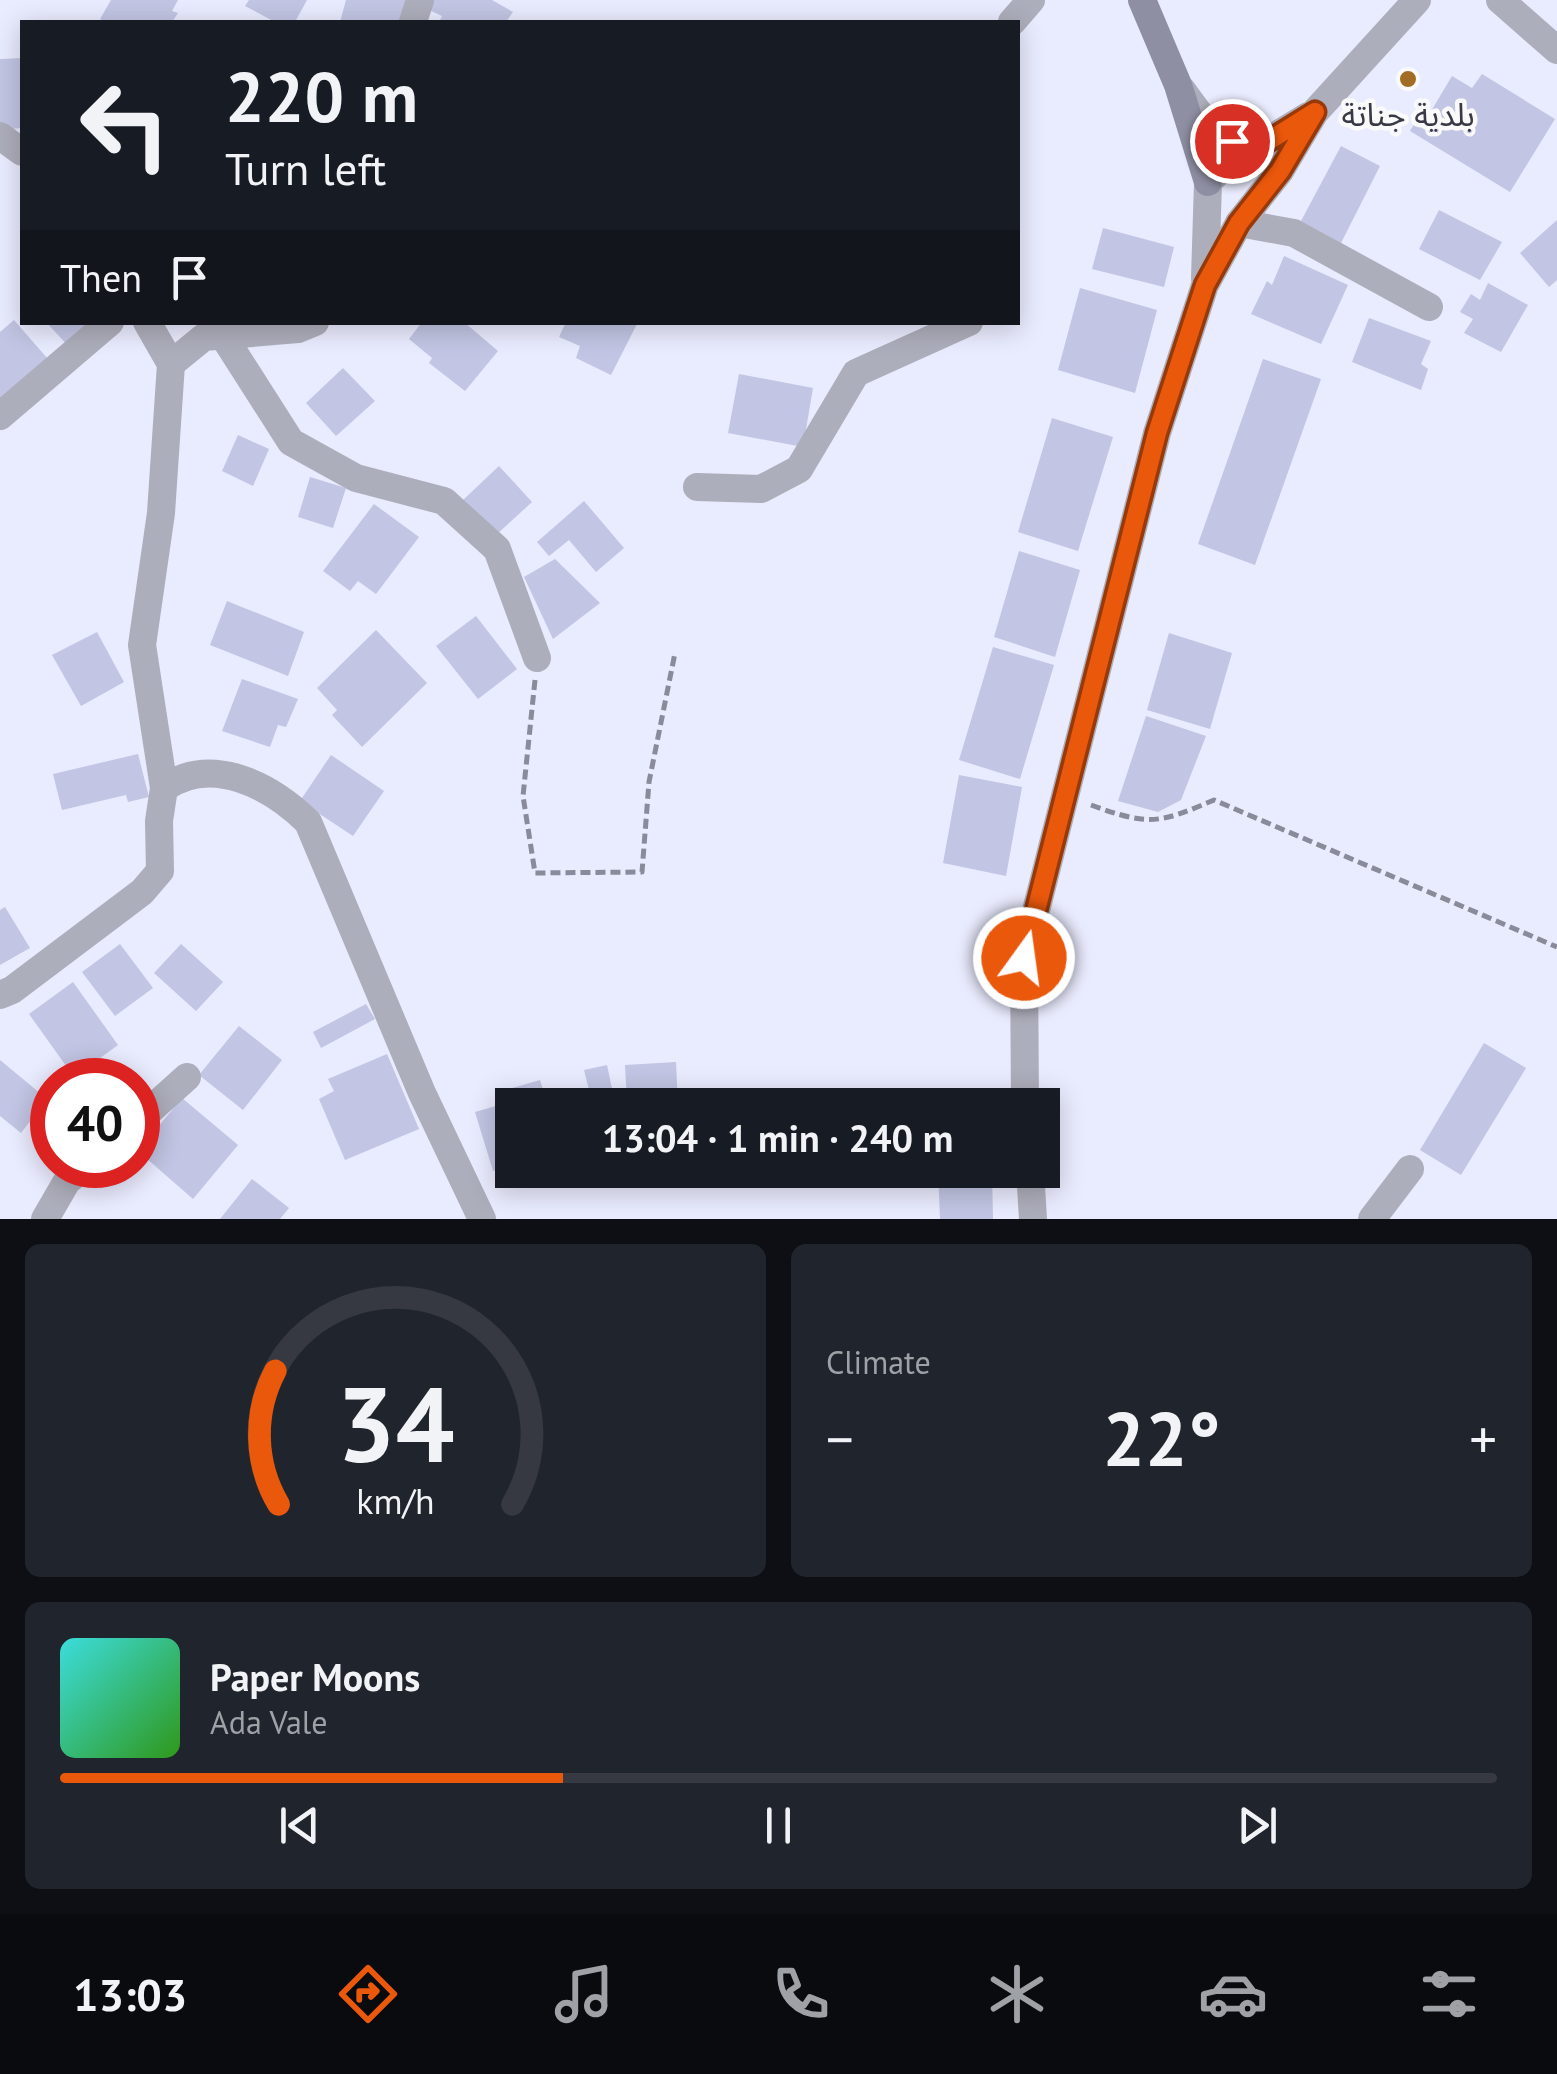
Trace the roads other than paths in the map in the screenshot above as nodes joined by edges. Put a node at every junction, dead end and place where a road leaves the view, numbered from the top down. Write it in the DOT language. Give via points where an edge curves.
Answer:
graph roads {
  1 [pos="1031,0"];
  2 [pos="1142,0"];
  3 [pos="1417,0"];
  4 [pos="1500,0"];
  5 [pos="1014,20"];
  6 [pos="1557,50"];
  7 [pos="1178,85"];
  8 [pos="1315,112"];
  9 [pos="1262,145"];
  10 [pos="1274,179"];
  11 [pos="1208,182"];
  12 [pos="1239,223"];
  13 [pos="1205,285"];
  14 [pos="1429,308"];
  15 [pos="106,325"];
  16 [pos="150,325"];
  17 [pos="308,325"];
  18 [pos="962,325"];
  19 [pos="222,334"];
  20 [pos="171,364"];
  21 [pos="0,416"];
  22 [pos="697,488"];
  23 [pos="537,658"];
  24 [pos="164,788"];
  25 [pos="0,994"];
  26 [pos="186,1077"];
  27 [pos="1025,1088"];
  28 [pos="160,1101"];
  29 [pos="1410,1169"];
  30 [pos="64,1188"];
  31 [pos="1031,1188"];
  32 [pos="45,1219"];
  33 [pos="482,1219"];
  34 [pos="1033,1219"];
  35 [pos="1372,1219"];
  1 -- 5 [label="street"];
  2 -- 7 [label="main road"];
  3 -- 8 [label="street"];
  4 -- 6 [label="street"];
  7 -- 9 [label="street" via="1211,130"];
  7 -- 11 [label="main road"];
  8 -- 9 [label="street"];
  8 -- 10 [label="street"];
  9 -- 11 [label="street"];
  10 -- 11 [label="street" via="1238,189"];
  10 -- 12 [label="street"];
  11 -- 12 [label="street" via="1230,201"];
  11 -- 13 [label="street"];
  12 -- 13 [label="street"];
  12 -- 14 [label="street" via="1294,234"];
  13 -- 27 [label="street" via="1157,433 1024,958"];
  15 -- 21 [label="street"];
  16 -- 20 [label="street"];
  17 -- 19 [label="street"];
  18 -- 22 [label="street" via="856,373 799,470 760,490"];
  19 -- 20 [label="street" via="204,337"];
  19 -- 23 [label="street" via="291,442 356,478 444,501 497,549"];
  20 -- 24 [label="street" via="161,514 142,645"];
  24 -- 25 [label="street" via="160,871 142,892"];
  24 -- 33 [label="street" via="199,771 244,780 282,796 308,822"];
  26 -- 28 [label="street"];
  29 -- 35 [label="street"];
  30 -- 32 [label="street"];
  31 -- 34 [label="street"];
}
